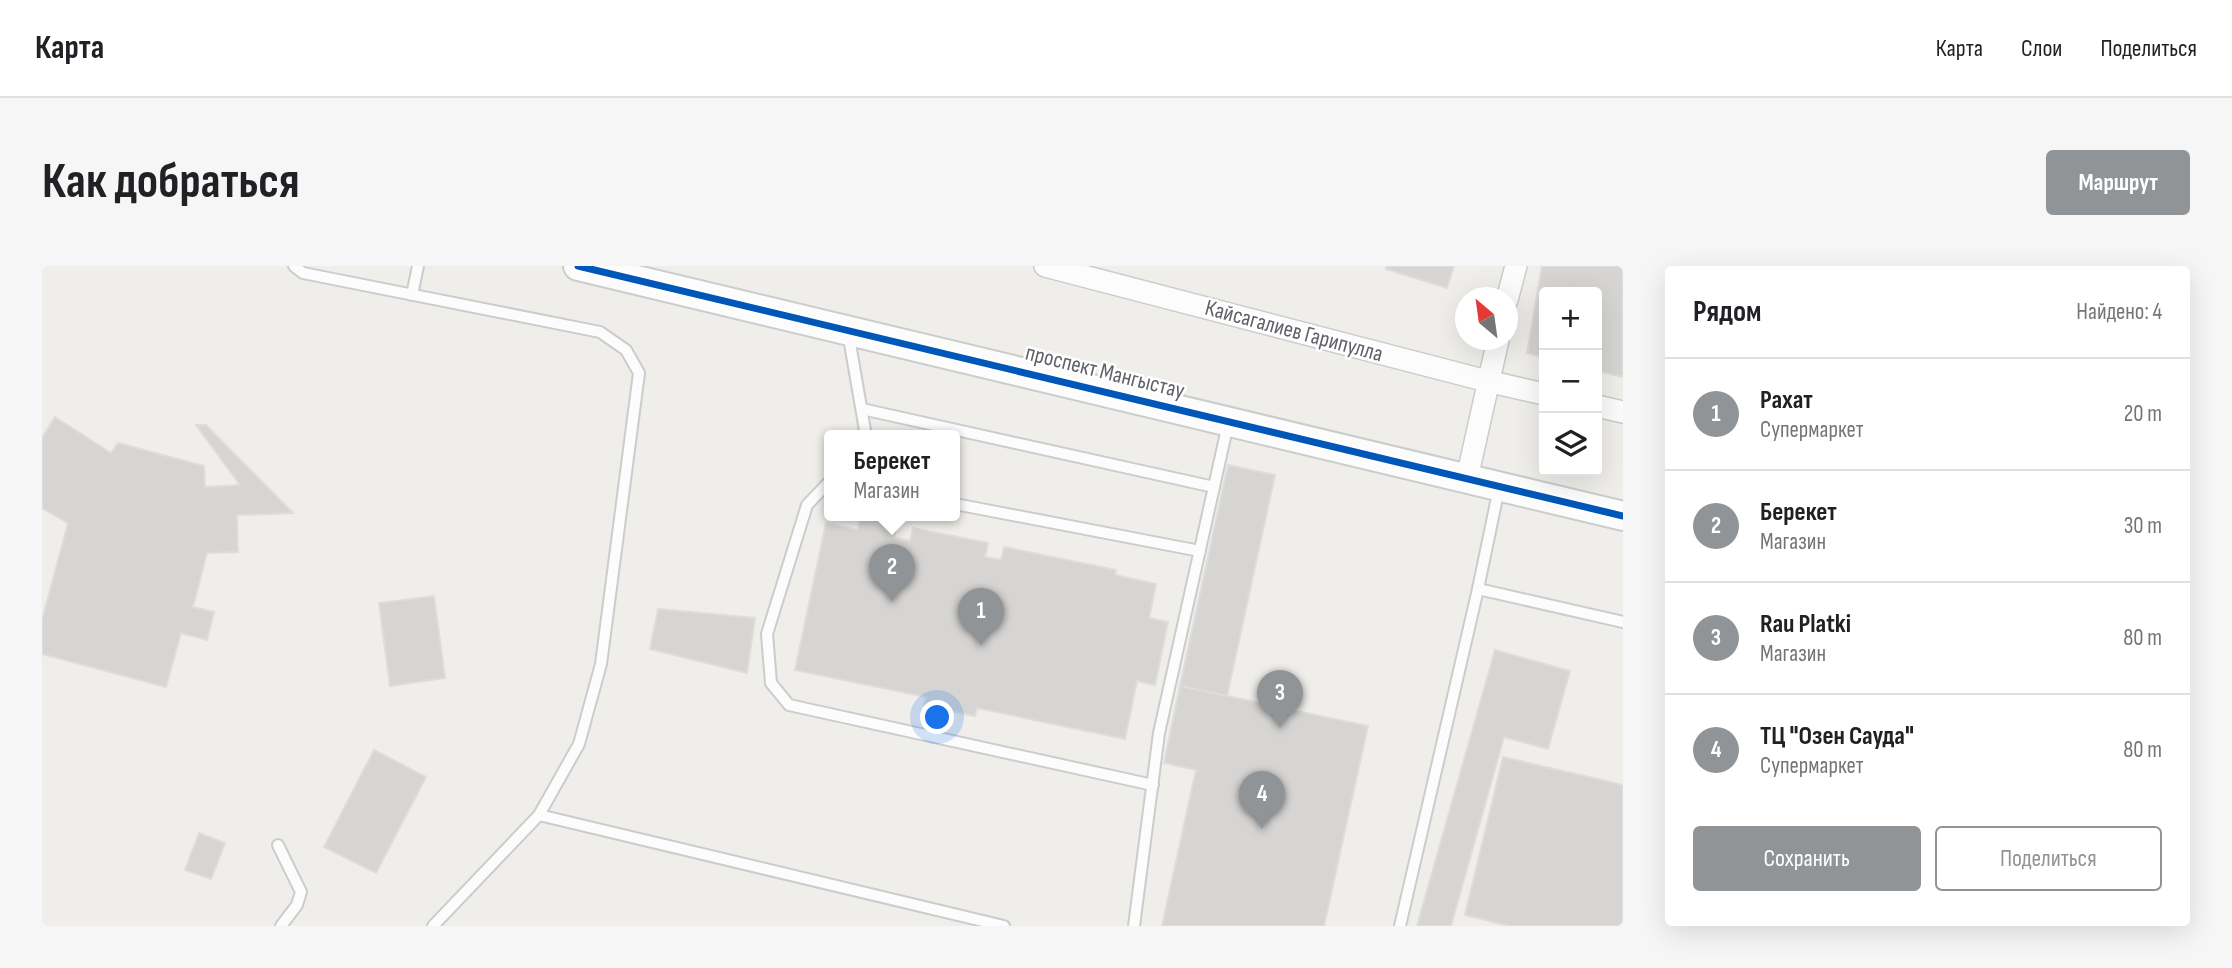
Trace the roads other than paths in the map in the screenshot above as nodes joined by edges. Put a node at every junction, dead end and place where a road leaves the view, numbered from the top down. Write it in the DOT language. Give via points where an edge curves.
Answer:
graph roads {
  1 [pos="294,266"];
  2 [pos="418,266"];
  3 [pos="578,266"];
  4 [pos="1045,266"];
  5 [pos="1516,266"];
  6 [pos="1510,287"];
  7 [pos="412,295"];
  8 [pos="848,330"];
  9 [pos="1495,350"];
  10 [pos="1487,381"];
  11 [pos="1539,393"];
  12 [pos="1602,407"];
  13 [pos="862,409"];
  14 [pos="1623,412"];
  15 [pos="1229,422"];
  16 [pos="865,430"];
  17 [pos="957,430"];
  18 [pos="960,431"];
  19 [pos="1466,478"];
  20 [pos="1499,486"];
  21 [pos="824,487"];
  22 [pos="1214,487"];
  23 [pos="960,505"];
  24 [pos="1623,516"];
  25 [pos="1200,551"];
  26 [pos="1478,589"];
  27 [pos="1623,622"];
  28 [pos="1153,785"];
  29 [pos="539,815"];
  30 [pos="278,845"];
  31 [pos="281,926"];
  32 [pos="433,926"];
  33 [pos="1004,926"];
  34 [pos="1134,926"];
  35 [pos="1400,926"];
  1 -- 7 [label="lane" via="303,273"];
  2 -- 7 [label="lane"];
  3 -- 8 [label="street, проспект Мангыстау"];
  4 -- 10 [label="street, Кайсагалиев Гарипулла"];
  5 -- 6 [label="street"];
  7 -- 29 [label="lane" via="600,332 626,350 639,373 601,664 579,744"];
  8 -- 13 [label="lane"];
  8 -- 15 [label="street, проспект Мангыстау"];
  9 -- 10 [label="street"];
  10 -- 11 [label="street, Кайсагалиев Гарипулла"];
  10 -- 19 [label="street"];
  12 -- 14 [label="street"];
  13 -- 16 [label="lane"];
  13 -- 17 [label="lane"];
  15 -- 19 [label="street, проспект Мангыстау"];
  15 -- 22 [label="lane"];
  18 -- 22 [label="lane"];
  19 -- 20 [label="street, проспект Мангыстау"];
  20 -- 24 [label="street, проспект Мангыстау"];
  20 -- 26 [label="lane"];
  21 -- 28 [label="lane" via="807,505 767,634 771,683 789,705"];
  22 -- 25 [label="lane"];
  23 -- 25 [label="lane"];
  25 -- 28 [label="lane" via="1159,733"];
  26 -- 27 [label="lane"];
  26 -- 35 [label="lane"];
  28 -- 34 [label="lane"];
  29 -- 32 [label="lane"];
  29 -- 33 [label="lane"];
  30 -- 31 [label="lane" via="301,892"];
}
